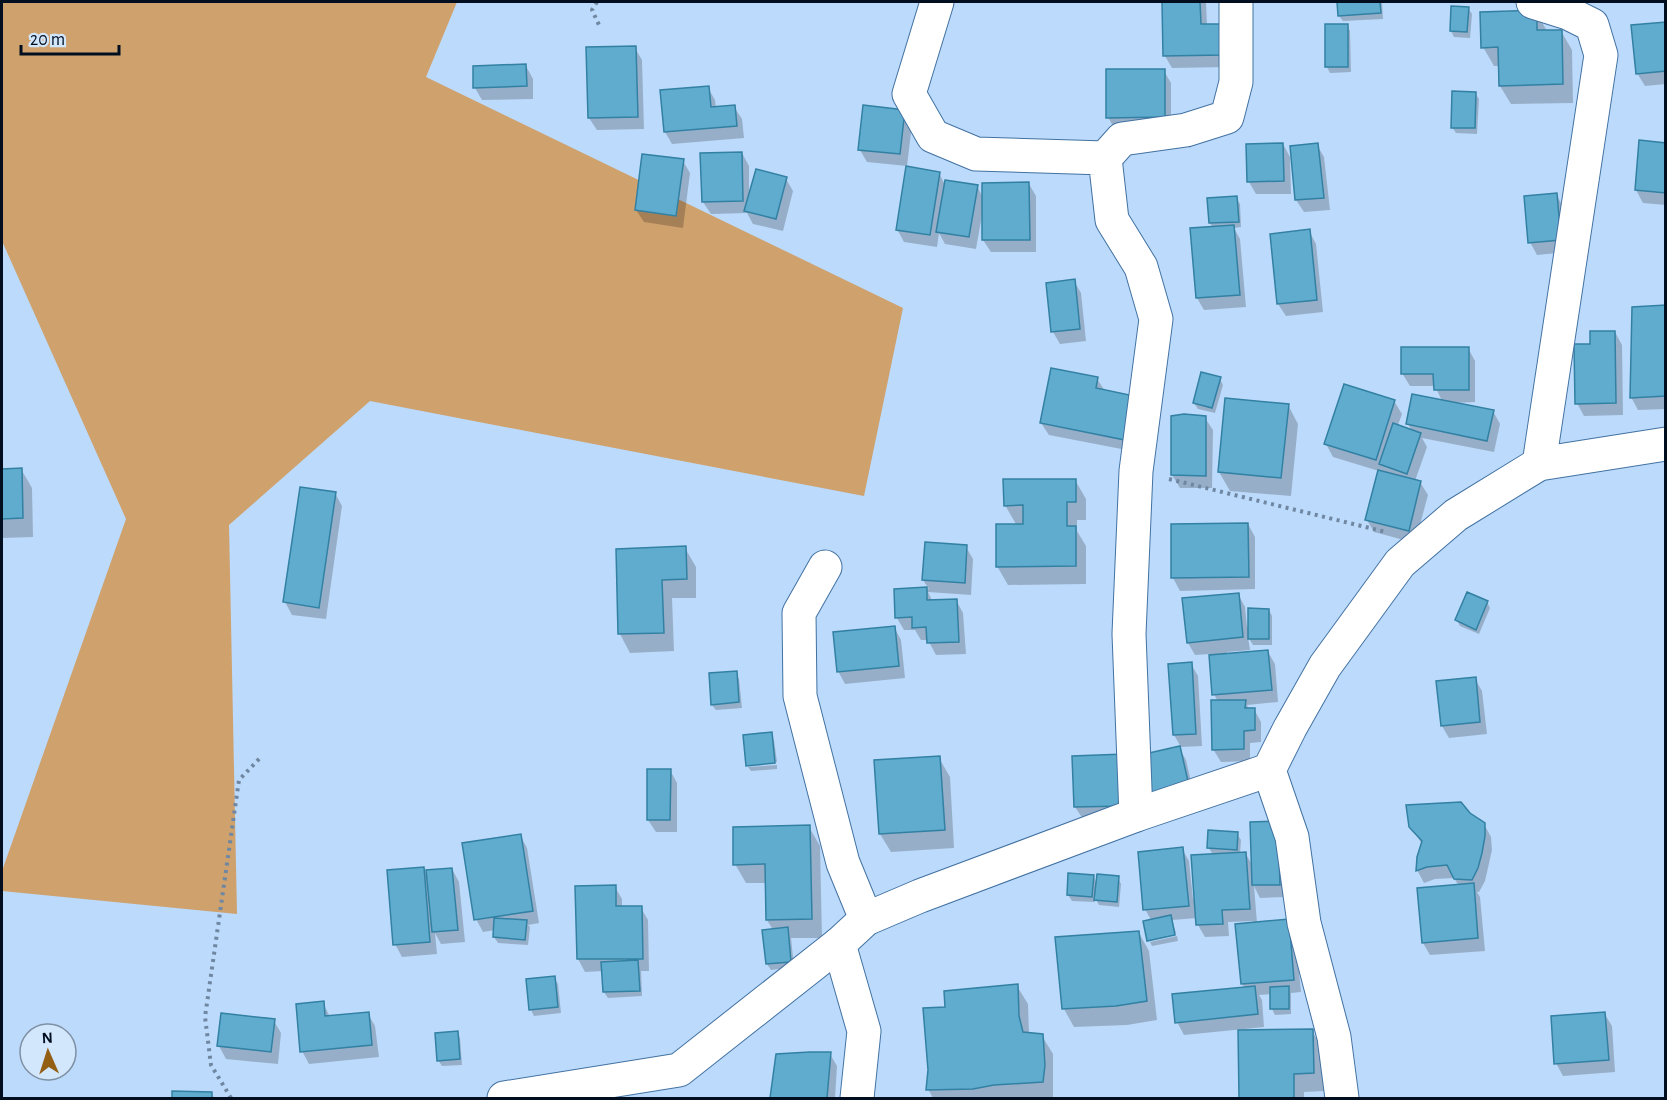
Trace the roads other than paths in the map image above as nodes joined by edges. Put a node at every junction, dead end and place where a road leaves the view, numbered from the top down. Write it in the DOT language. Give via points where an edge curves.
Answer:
graph roads {
  1 [pos="937,2"];
  2 [pos="1236,2"];
  3 [pos="1533,2"];
  4 [pos="1105,158"];
  5 [pos="1665,444"];
  6 [pos="1539,464"];
  7 [pos="825,567"];
  8 [pos="1269,770"];
  9 [pos="1136,815"];
  10 [pos="866,919"];
  11 [pos="839,944"];
  12 [pos="504,1098"];
  13 [pos="857,1098"];
  14 [pos="1342,1098"];
  1 -- 4 [label="street" via="909,94 933,136 976,154"];
  2 -- 4 [label="street" via="1236,82 1227,117 1186,130 1122,140"];
  3 -- 6 [label="street" via="1592,25 1601,55"];
  4 -- 9 [label="street" via="1112,220 1141,267 1156,319 1136,471 1129,634"];
  5 -- 6 [label="street"];
  6 -- 8 [label="street" via="1456,515 1400,563 1325,666"];
  7 -- 10 [label="street" via="799,613 800,696 843,863"];
  8 -- 9 [label="street"];
  8 -- 14 [label="street" via="1292,837 1304,923 1334,1037"];
  9 -- 10 [label="street"];
  10 -- 11 [label="street"];
  11 -- 12 [label="street" via="679,1070"];
  11 -- 13 [label="street" via="864,1031"];
}
